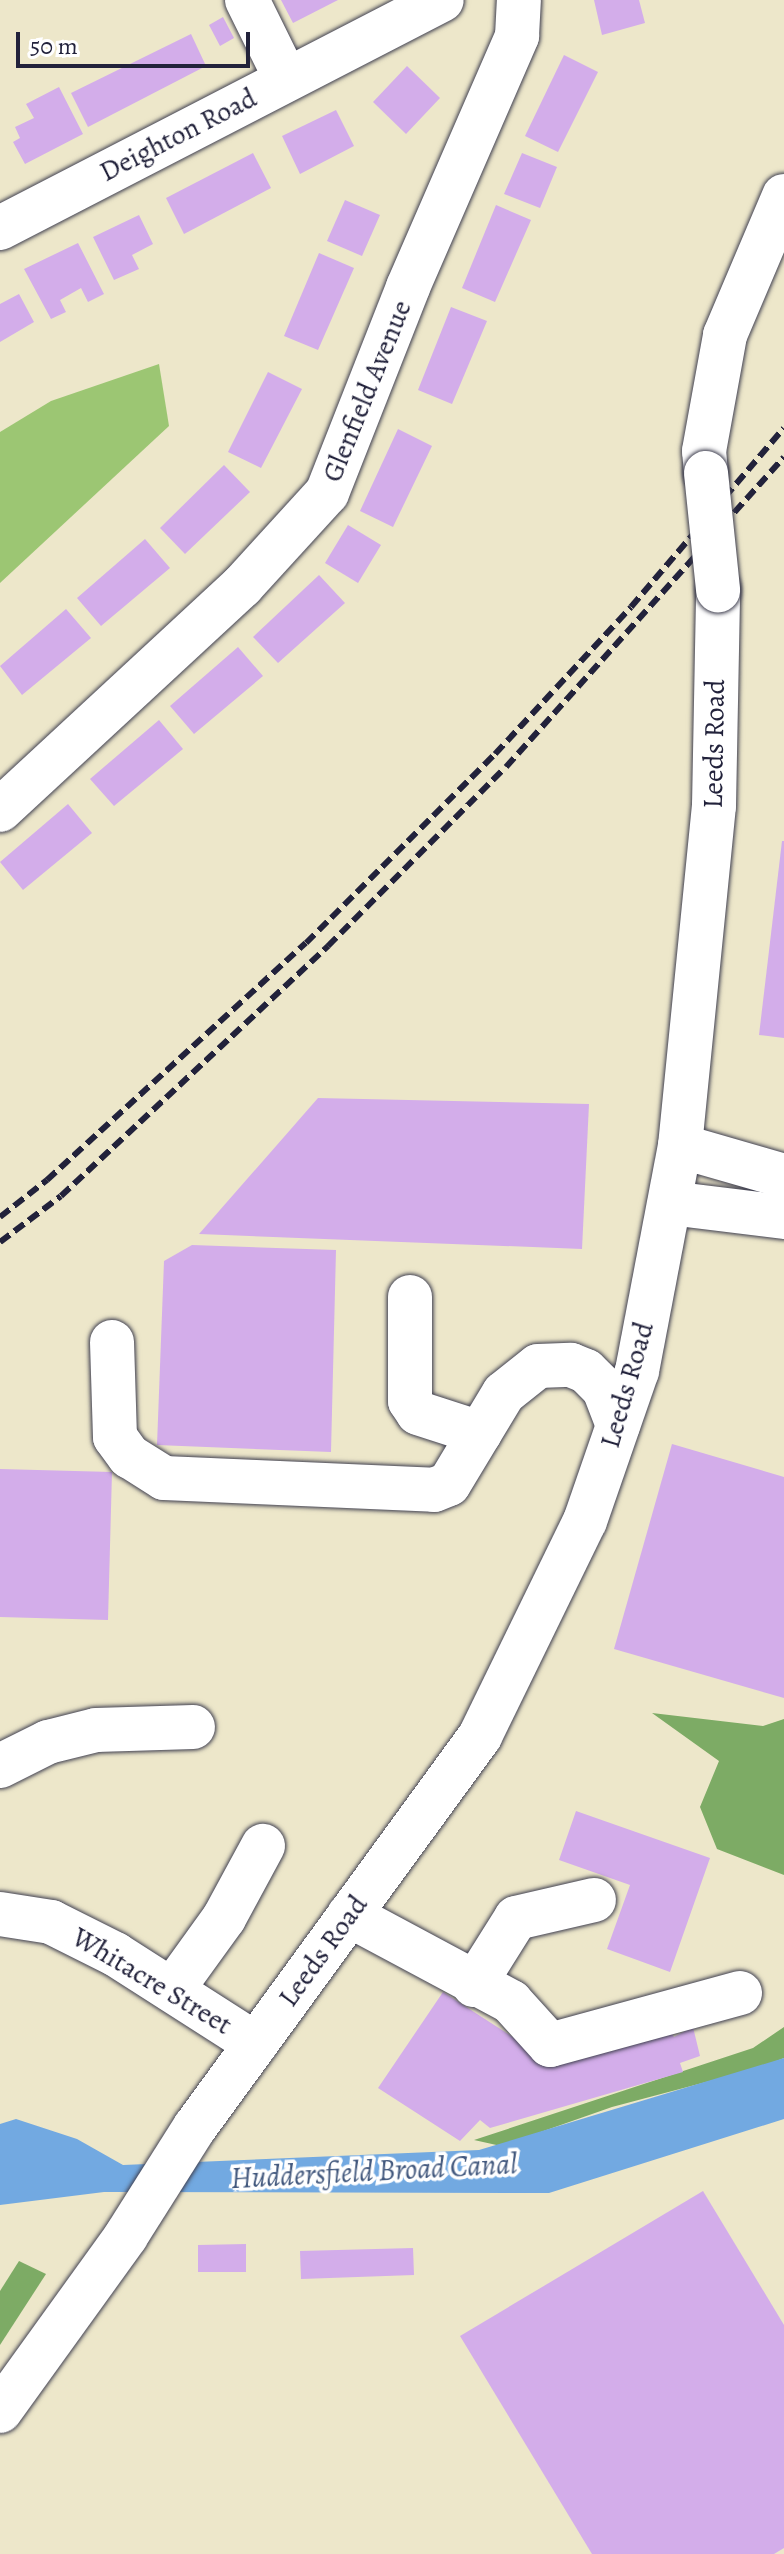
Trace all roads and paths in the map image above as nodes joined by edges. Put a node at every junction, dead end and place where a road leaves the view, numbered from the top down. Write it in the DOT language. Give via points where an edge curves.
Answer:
graph roads {
  1 [pos="247,0"];
  2 [pos="442,0"];
  3 [pos="519,0"];
  4 [pos="286,79"];
  5 [pos="784,196"];
  6 [pos="0,228"];
  7 [pos="0,810"];
  8 [pos="680,1146"];
  9 [pos="784,1176"];
  10 [pos="670,1203"];
  11 [pos="784,1217"];
  12 [pos="410,1297"];
  13 [pos="112,1342"];
  14 [pos="618,1425"];
  15 [pos="480,1433"];
  16 [pos="193,1727"];
  17 [pos="0,1766"];
  18 [pos="263,1846"];
  19 [pos="594,1900"];
  20 [pos="0,1914"];
  21 [pos="349,1915"];
  22 [pos="474,1985"];
  23 [pos="172,1990"];
  24 [pos="740,1993"];
  25 [pos="256,2044"];
  26 [pos="0,2411"];
  1 -- 4 [label="main road"];
  2 -- 4 [label="main road, Deighton Road"];
  3 -- 7 [label="main road, Glenfield Avenue" via="517,36 408,287 327,493 242,586"];
  4 -- 6 [label="main road, Deighton Road"];
  5 -- 8 [label="main road, Leeds Road, bridge" via="725,335 704,451 718,590 714,806"];
  8 -- 9 [label="main road"];
  8 -- 10 [label="main road, Leeds Road"];
  10 -- 11 [label="main road"];
  10 -- 14 [label="main road, Leeds Road" via="637,1371"];
  12 -- 15 [label="main road" via="410,1401 418,1413"];
  13 -- 15 [label="main road" via="115,1437 129,1456 164,1478 434,1490 449,1484"];
  14 -- 15 [label="main road" via="597,1379 571,1365 546,1365 521,1375"];
  14 -- 21 [label="main road, Leeds Road" via="585,1521 480,1736"];
  16 -- 17 [label="main road" via="96,1730 48,1742"];
  18 -- 23 [label="main road" via="224,1918"];
  19 -- 22 [label="main road" via="516,1918"];
  20 -- 23 [label="main road, Whitacre Street" via="51,1922"];
  21 -- 22 [label="main road"];
  21 -- 25 [label="main road, Leeds Road"];
  22 -- 24 [label="main road" via="511,2002 550,2045"];
  23 -- 25 [label="main road, Whitacre Street"];
  25 -- 26 [label="main road, Leeds Road"];
}
